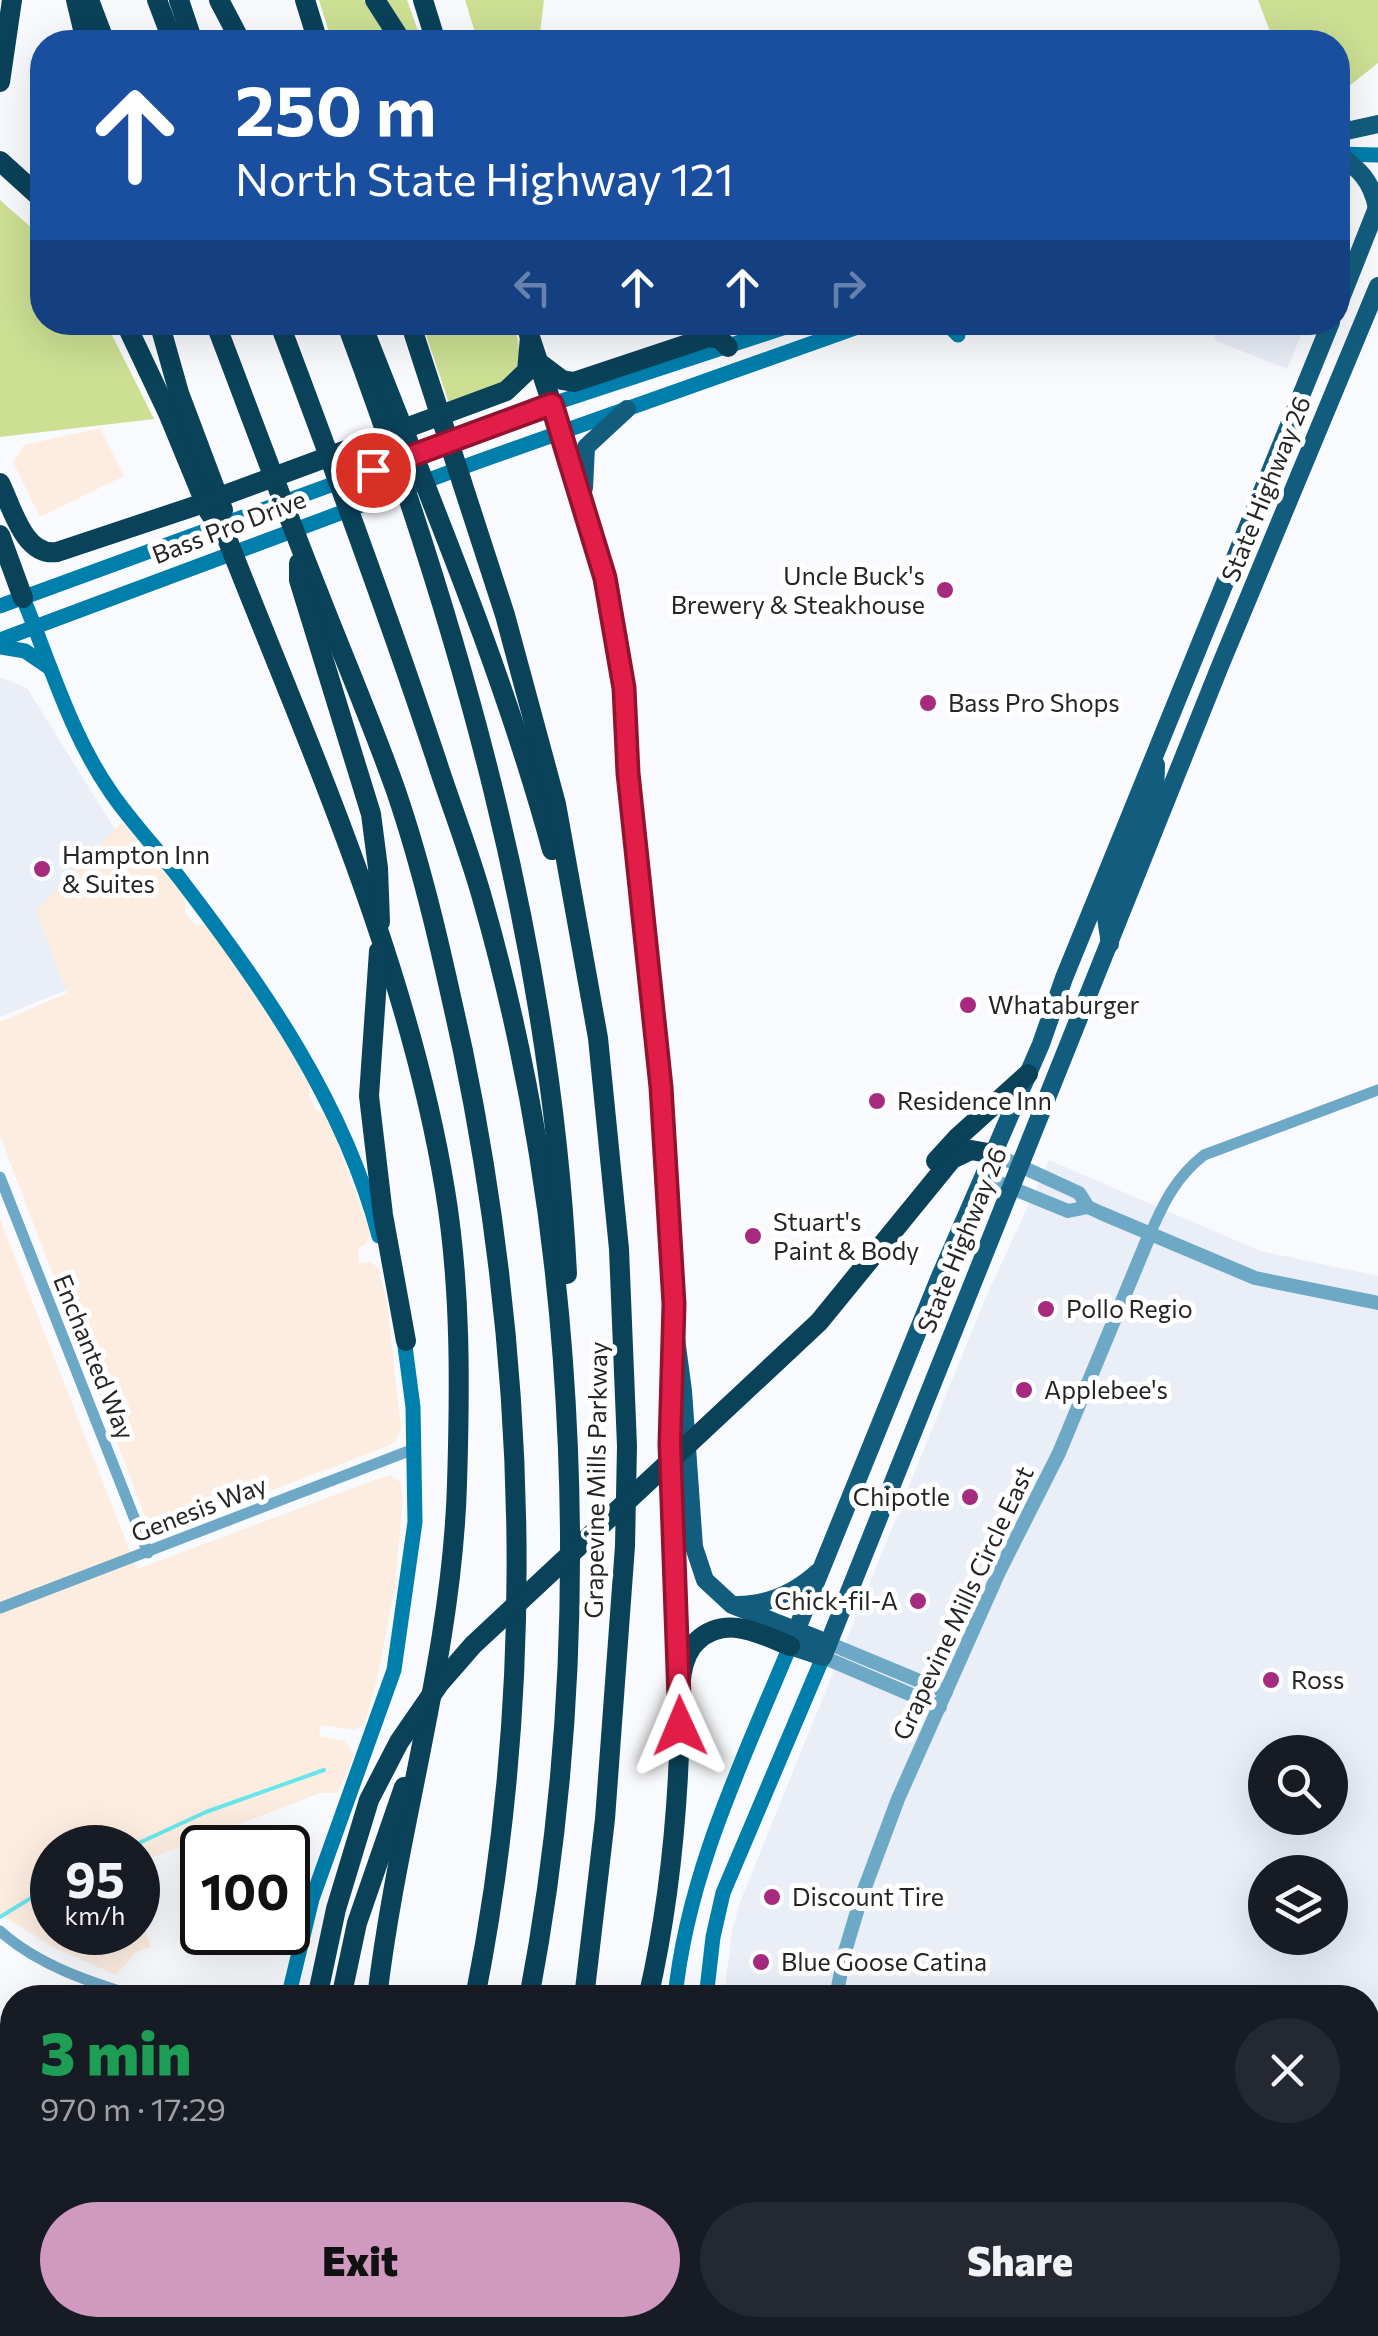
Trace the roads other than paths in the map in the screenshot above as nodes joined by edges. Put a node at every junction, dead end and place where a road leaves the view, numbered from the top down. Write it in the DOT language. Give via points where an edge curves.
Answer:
graph roads {
  1 [pos="12,0"];
  2 [pos="76,0"];
  3 [pos="89,0"];
  4 [pos="156,0"];
  5 [pos="179,0"];
  6 [pos="219,0"];
  7 [pos="304,0"];
  8 [pos="376,0"];
  9 [pos="423,0"];
  10 [pos="83,30"];
  11 [pos="101,30"];
  12 [pos="168,30"];
  13 [pos="190,30"];
  14 [pos="235,30"];
  15 [pos="314,30"];
  16 [pos="394,30"];
  17 [pos="432,30"];
  18 [pos="0,82"];
  19 [pos="1378,124"];
  20 [pos="1350,131"];
  21 [pos="1350,133"];
  22 [pos="1378,134"];
  23 [pos="1350,154"];
  24 [pos="1378,154"];
  25 [pos="0,161"];
  26 [pos="1350,162"];
  27 [pos="30,187"];
  28 [pos="1377,206"];
  29 [pos="1350,275"];
  30 [pos="1378,286"];
  31 [pos="130,335"];
  32 [pos="163,335"];
  33 [pos="219,335"];
  34 [pos="283,335"];
  35 [pos="297,335"];
  36 [pos="355,335"];
  37 [pos="356,335"];
  38 [pos="414,335"];
  39 [pos="528,335"];
  40 [pos="530,335"];
  41 [pos="763,335"];
  42 [pos="835,335"];
  43 [pos="1326,335"];
  44 [pos="728,347"];
  45 [pos="538,362"];
  46 [pos="552,404"];
  47 [pos="626,409"];
  48 [pos="561,432"];
  49 [pos="325,446"];
  50 [pos="1270,473"];
  51 [pos="0,483"];
  52 [pos="1296,483"];
  53 [pos="586,508"];
  54 [pos="2,540"];
  55 [pos="228,540"];
  56 [pos="300,546"];
  57 [pos="0,586"];
  58 [pos="23,598"];
  59 [pos="0,606"];
  60 [pos="34,625"];
  61 [pos="0,643"];
  62 [pos="51,668"];
  63 [pos="1156,755"];
  64 [pos="1078,944"];
  65 [pos="1110,944"];
  66 [pos="582,963"];
  67 [pos="1067,1051"];
  68 [pos="1028,1074"];
  69 [pos="1378,1090"];
  70 [pos="994,1154"];
  71 [pos="1020,1166"];
  72 [pos="0,1177"];
  73 [pos="986,1177"];
  74 [pos="1011,1188"];
  75 [pos="1088,1206"];
  76 [pos="1150,1234"];
  77 [pos="888,1235"];
  78 [pos="1378,1303"];
  79 [pos="675,1331"];
  80 [pos="406,1342"];
  81 [pos="562,1366"];
  82 [pos="414,1449"];
  83 [pos="148,1553"];
  84 [pos="822,1568"];
  85 [pos="732,1605"];
  86 [pos="0,1608"];
  87 [pos="793,1639"];
  88 [pos="825,1650"];
  89 [pos="680,1692"];
  90 [pos="946,1692"];
  91 [pos="940,1707"];
  92 [pos="424,1734"];
  93 [pos="0,1931"];
  94 [pos="96,1985"];
  95 [pos="291,1985"];
  96 [pos="320,1985"];
  97 [pos="344,1985"];
  98 [pos="379,1985"];
  99 [pos="477,1985"];
  100 [pos="530,1985"];
  101 [pos="586,1985"];
  102 [pos="650,1985"];
  103 [pos="678,1985"];
  104 [pos="707,1985"];
  105 [pos="838,1985"];
  1 -- 18 [label="highway"];
  2 -- 10 [label="highway"];
  3 -- 11 [label="highway"];
  4 -- 12 [label="highway"];
  5 -- 13 [label="highway"];
  6 -- 14 [label="highway"];
  7 -- 15 [label="highway"];
  8 -- 16 [label="highway"];
  9 -- 17 [label="highway"];
  19 -- 20 [label="main road"];
  21 -- 22 [label="main road"];
  23 -- 24 [label="main road"];
  25 -- 27 [label="highway"];
  26 -- 28 [label="main road" via="1369,180"];
  28 -- 29 [label="main road"];
  30 -- 52 [label="main road, State Highway 26"];
  31 -- 55 [label="highway" via="208,510"];
  32 -- 55 [label="highway" via="223,507"];
  33 -- 56 [label="highway"];
  34 -- 49 [label="highway"];
  35 -- 49 [label="highway" via="317,392"];
  36 -- 81 [label="highway" via="453,642 519,906 564,1215 569,1306"];
  37 -- 66 [label="highway" via="440,523 510,718"];
  38 -- 66 [label="highway" via="516,653 556,804"];
  39 -- 51 [label="highway" via="530,361 516,386 198,505 47,553 30,543"];
  40 -- 45 [label="highway"];
  41 -- 44 [label="main road, Bass Pro Drive"];
  42 -- 47 [label="main road, Bass Pro Drive"];
  43 -- 50 [label="main road, State Highway 26"];
  44 -- 45 [label="highway" via="709,337 574,382"];
  44 -- 46 [label="main road, Bass Pro Drive"];
  45 -- 46 [label="highway"];
  46 -- 48 [label="main road"];
  46 -- 58 [label="main road, Bass Pro Drive"];
  47 -- 48 [label="main road, Bass Pro Drive"];
  47 -- 53 [label="main road" via="586,446"];
  48 -- 53 [label="main road"];
  48 -- 60 [label="main road, Bass Pro Drive"];
  49 -- 81 [label="highway" via="483,900 538,1153"];
  50 -- 52 [label="main road"];
  50 -- 63 [label="main road, State Highway 26"];
  52 -- 65 [label="main road, State Highway 26"];
  53 -- 79 [label="main road" via="624,688 661,1087"];
  54 -- 57 [label="highway"];
  54 -- 58 [label="highway"];
  55 -- 92 [label="highway" via="336,812 422,1079 446,1192 458,1352 457,1485"];
  56 -- 80 [label="highway" via="299,580 371,814 380,942 368,1096"];
  56 -- 99 [label="highway" via="396,792 445,963 489,1183 503,1292 514,1442 514,1666"];
  58 -- 59 [label="main road, Bass Pro Drive"];
  58 -- 60 [label="main road"];
  60 -- 61 [label="main road, Bass Pro Drive"];
  60 -- 62 [label="main road"];
  61 -- 62 [label="main road"];
  62 -- 80 [label="main road" via="110,792 283,1022 327,1102 365,1192"];
  63 -- 64 [label="main road, State Highway 26"];
  63 -- 65 [label="main road" via="1155,799 1106,918"];
  64 -- 67 [label="main road" via="1091,958"];
  64 -- 68 [label="main road, State Highway 26"];
  65 -- 67 [label="main road, State Highway 26"];
  66 -- 101 [label="highway, Grapevine Mills Parkway" via="598,1038 617,1230 626,1446 615,1693"];
  67 -- 71 [label="main road, State Highway 26"];
  68 -- 70 [label="main road, State Highway 26"];
  68 -- 77 [label="highway" via="945,1149"];
  69 -- 76 [label="street" via="1204,1155 1170,1190"];
  70 -- 71 [label="street"];
  70 -- 73 [label="main road, State Highway 26"];
  70 -- 77 [label="highway" via="971,1150 952,1160"];
  71 -- 74 [label="main road, State Highway 26"];
  71 -- 75 [label="street" via="1080,1193"];
  72 -- 83 [label="street, Enchanted Way"];
  73 -- 74 [label="street"];
  73 -- 84 [label="main road, State Highway 26"];
  74 -- 75 [label="street" via="1068,1211"];
  74 -- 88 [label="main road, State Highway 26"];
  75 -- 76 [label="street"];
  76 -- 78 [label="street" via="1255,1278"];
  76 -- 90 [label="street, Grapevine Mills Circle East" via="1059,1453"];
  77 -- 96 [label="highway" via="819,1322 439,1684 368,1800"];
  79 -- 85 [label="main road" via="694,1547 705,1580"];
  79 -- 89 [label="highway" via="670,1444"];
  80 -- 82 [label="main road"];
  81 -- 100 [label="highway" via="568,1673"];
  82 -- 83 [label="street, Genesis Way"];
  82 -- 95 [label="main road" via="415,1522 394,1670 312,1899"];
  83 -- 86 [label="street, Genesis Way"];
  84 -- 85 [label="main road" via="779,1597"];
  84 -- 87 [label="main road, State Highway 26"];
  85 -- 87 [label="main road"];
  87 -- 88 [label="main road"];
  87 -- 89 [label="highway" via="716,1629 688,1654"];
  87 -- 103 [label="main road, State Highway 26" via="698,1876"];
  88 -- 90 [label="street"];
  88 -- 91 [label="street"];
  88 -- 104 [label="main road, State Highway 26" via="724,1893"];
  89 -- 102 [label="highway" via="675,1826"];
  90 -- 91 [label="street, Grapevine Mills Circle East"];
  91 -- 105 [label="street, Grapevine Mills Circle East" via="861,1898"];
  92 -- 97 [label="highway" via="373,1870"];
  92 -- 98 [label="highway"];
  93 -- 94 [label="street"];
}
